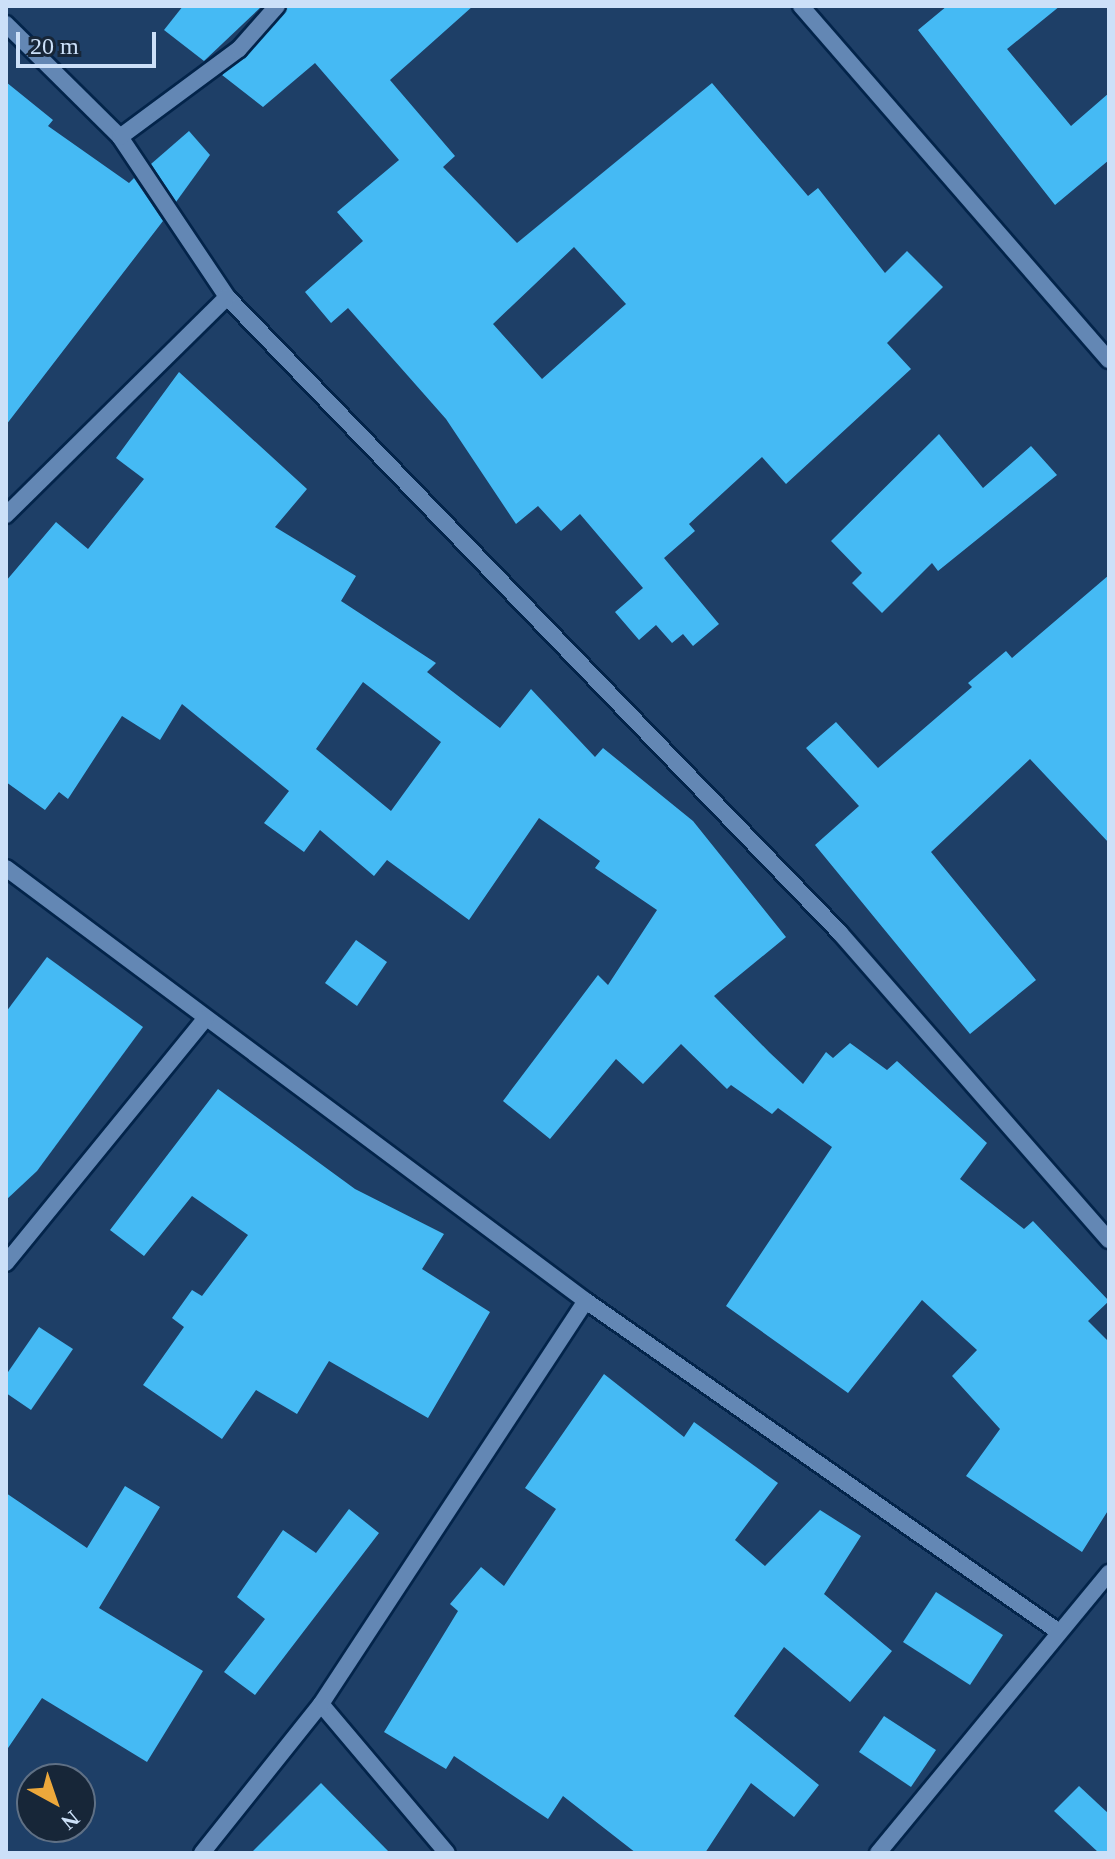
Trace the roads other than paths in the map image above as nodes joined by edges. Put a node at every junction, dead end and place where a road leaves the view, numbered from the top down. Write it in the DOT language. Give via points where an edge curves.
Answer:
graph roads {
  1 [pos="277,6"];
  2 [pos="801,6"];
  3 [pos="6,24"];
  4 [pos="120,137"];
  5 [pos="227,297"];
  6 [pos="1109,360"];
  7 [pos="6,515"];
  8 [pos="6,868"];
  9 [pos="206,1018"];
  10 [pos="1109,1240"];
  11 [pos="6,1263"];
  12 [pos="586,1301"];
  13 [pos="1109,1573"];
  14 [pos="1059,1632"];
  15 [pos="321,1704"];
  16 [pos="202,1853"];
  17 [pos="447,1853"];
  18 [pos="878,1853"];
  1 -- 4 [label="street" via="239,49"];
  2 -- 6 [label="street"];
  3 -- 4 [label="street"];
  4 -- 5 [label="street"];
  5 -- 7 [label="street"];
  5 -- 10 [label="street" via="840,933"];
  8 -- 9 [label="street"];
  9 -- 11 [label="street"];
  9 -- 12 [label="street"];
  12 -- 14 [label="street"];
  12 -- 15 [label="street"];
  13 -- 14 [label="street"];
  14 -- 18 [label="street"];
  15 -- 16 [label="street"];
  15 -- 17 [label="street"];
}
